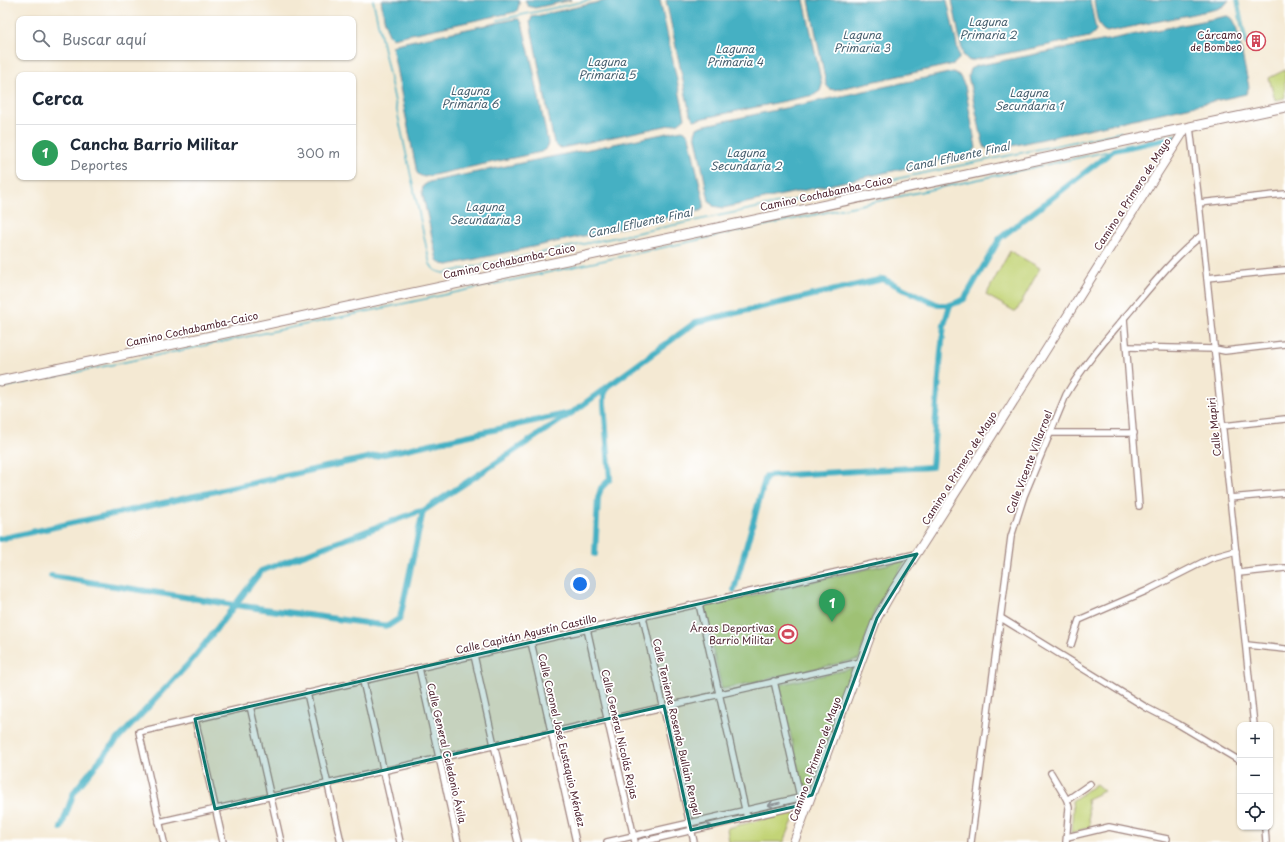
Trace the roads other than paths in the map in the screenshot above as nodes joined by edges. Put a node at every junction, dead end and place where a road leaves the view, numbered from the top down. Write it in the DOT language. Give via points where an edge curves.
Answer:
graph roads {
  1 [pos="1285,107"];
  2 [pos="1188,127"];
  3 [pos="1285,194"];
  4 [pos="1200,203"];
  5 [pos="1202,235"];
  6 [pos="1285,270"];
  7 [pos="1207,278"];
  8 [pos="1124,318"];
  9 [pos="1285,344"];
  10 [pos="1127,347"];
  11 [pos="1215,349"];
  12 [pos="0,381"];
  13 [pos="1285,419"];
  14 [pos="1223,426"];
  15 [pos="1050,432"];
  16 [pos="1134,433"];
  17 [pos="1285,493"];
  18 [pos="1230,498"];
  19 [pos="1139,506"];
  20 [pos="1236,551"];
  21 [pos="917,554"];
  22 [pos="1285,568"];
  23 [pos="1239,573"];
  24 [pos="699,604"];
  25 [pos="643,617"];
  26 [pos="1001,618"];
  27 [pos="587,630"];
  28 [pos="531,642"];
  29 [pos="1072,645"];
  30 [pos="1247,645"];
  31 [pos="1285,649"];
  32 [pos="474,655"];
  33 [pos="861,662"];
  34 [pos="419,668"];
  35 [pos="362,680"];
  36 [pos="774,681"];
  37 [pos="307,693"];
  38 [pos="720,694"];
  39 [pos="250,706"];
  40 [pos="664,706"];
  41 [pos="195,719"];
  42 [pos="607,719"];
  43 [pos="1254,722"];
  44 [pos="552,732"];
  45 [pos="494,745"];
  46 [pos="439,758"];
  47 [pos="1237,759"];
  48 [pos="383,771"];
  49 [pos="1051,773"];
  50 [pos="327,783"];
  51 [pos="1090,784"];
  52 [pos="812,795"];
  53 [pos="271,796"];
  54 [pos="801,798"];
  55 [pos="1067,800"];
  56 [pos="805,806"];
  57 [pos="216,809"];
  58 [pos="746,810"];
  59 [pos="747,818"];
  60 [pos="159,822"];
  61 [pos="690,823"];
  62 [pos="691,830"];
  63 [pos="1265,830"];
  64 [pos="634,839"];
  65 [pos="1067,839"];
  66 [pos="1167,839"];
  67 [pos="164,842"];
  68 [pos="223,842"];
  69 [pos="281,842"];
  70 [pos="341,842"];
  71 [pos="400,842"];
  72 [pos="458,842"];
  73 [pos="518,842"];
  74 [pos="576,842"];
  75 [pos="607,842"];
  76 [pos="641,842"];
  77 [pos="694,842"];
  78 [pos="794,842"];
  79 [pos="971,842"];
  80 [pos="1266,842"];
  1 -- 2 [label="main road, Camino Cochabamba-Caico"];
  2 -- 4 [label="street, Calle Mapiri"];
  2 -- 12 [label="main road, Camino Cochabamba-Caico"];
  2 -- 21 [label="main road, Camino a Primero de Mayo"];
  3 -- 4 [label="street"];
  4 -- 5 [label="street, Calle Mapiri"];
  5 -- 7 [label="street, Calle Mapiri"];
  5 -- 8 [label="street, Calle Vicente Villarroel" via="1163,272"];
  6 -- 7 [label="street"];
  7 -- 11 [label="street, Calle Mapiri"];
  8 -- 10 [label="street"];
  8 -- 15 [label="street, Calle Vicente Villarroel" via="1073,382"];
  9 -- 11 [label="street" via="1225,351"];
  10 -- 11 [label="street"];
  10 -- 16 [label="street"];
  11 -- 14 [label="street, Calle Mapiri"];
  13 -- 14 [label="street"];
  14 -- 18 [label="street, Calle Mapiri"];
  15 -- 16 [label="street"];
  15 -- 26 [label="street, Calle Vicente Villarroel" via="1024,496 1011,537"];
  16 -- 19 [label="street"];
  17 -- 18 [label="street"];
  18 -- 20 [label="street, Calle Mapiri"];
  20 -- 23 [label="street, Calle Mapiri"];
  20 -- 29 [label="street" via="1211,558 1146,591 1079,620"];
  21 -- 24 [label="street, Calle Capitán Agustín Castillo"];
  21 -- 33 [label="main road, Camino a Primero de Mayo" via="877,618"];
  22 -- 23 [label="street"];
  23 -- 30 [label="street, Calle Mapiri"];
  24 -- 25 [label="street, Calle Capitán Agustín Castillo"];
  24 -- 38 [label="street"];
  25 -- 27 [label="street, Calle Capitán Agustín Castillo"];
  25 -- 40 [label="street, Calle Teniente Rosendo Bullain Rengel"];
  26 -- 47 [label="street" via="1147,708"];
  26 -- 79 [label="street, Calle Vicente Villarroel"];
  27 -- 28 [label="street, Calle Capitán Agustín Castillo"];
  27 -- 42 [label="street, Calle General Nicolás Rojas"];
  28 -- 32 [label="street, Calle Capitán Agustín Castillo"];
  28 -- 44 [label="street, Calle Coronel José Eustaquio Méndez"];
  30 -- 31 [label="street"];
  30 -- 43 [label="street, Calle Mapiri"];
  32 -- 34 [label="street, Calle Capitán Agustín Castillo"];
  32 -- 45 [label="street"];
  33 -- 36 [label="street"];
  33 -- 52 [label="main road, Camino a Primero de Mayo"];
  34 -- 35 [label="street, Calle Capitán Agustín Castillo"];
  34 -- 46 [label="street, Calle General Celedonio Ávila"];
  35 -- 37 [label="street, Calle Capitán Agustín Castillo"];
  35 -- 48 [label="street"];
  36 -- 38 [label="street"];
  36 -- 54 [label="street"];
  37 -- 39 [label="street, Calle Capitán Agustín Castillo"];
  37 -- 50 [label="street"];
  38 -- 40 [label="street"];
  38 -- 58 [label="street"];
  39 -- 41 [label="street, Calle Capitán Agustín Castillo"];
  39 -- 53 [label="street"];
  40 -- 42 [label="street"];
  40 -- 61 [label="street, Calle Teniente Rosendo Bullain Rengel"];
  41 -- 57 [label="street"];
  41 -- 60 [label="street, Calle Capitán Agustín Castillo" via="139,732"];
  42 -- 44 [label="street"];
  42 -- 64 [label="street, Calle General Nicolás Rojas"];
  44 -- 45 [label="street"];
  44 -- 74 [label="street, Calle Coronel José Eustaquio Méndez"];
  45 -- 46 [label="street"];
  45 -- 73 [label="street"];
  46 -- 48 [label="street"];
  46 -- 72 [label="street, Calle General Celedonio Ávila"];
  48 -- 50 [label="street"];
  48 -- 71 [label="street"];
  49 -- 55 [label="street"];
  50 -- 53 [label="street"];
  50 -- 70 [label="street"];
  51 -- 55 [label="street"];
  52 -- 54 [label="street"];
  52 -- 56 [label="main road, Camino a Primero de Mayo"];
  53 -- 57 [label="street"];
  53 -- 69 [label="street"];
  54 -- 56 [label="street"];
  54 -- 58 [label="street, one-way"];
  55 -- 65 [label="street"];
  56 -- 59 [label="street"];
  56 -- 78 [label="main road, Camino a Primero de Mayo"];
  57 -- 60 [label="street"];
  57 -- 68 [label="street"];
  58 -- 59 [label="street"];
  58 -- 61 [label="street"];
  62 -- 59 [label="street, one-way"];
  60 -- 67 [label="street"];
  61 -- 62 [label="street, Calle Teniente Rosendo Bullain Rengel"];
  61 -- 64 [label="street"];
  62 -- 76 [label="street"];
  62 -- 77 [label="street, Calle Teniente Rosendo Bullain Rengel"];
  63 -- 80 [label="street"];
  64 -- 75 [label="street"];
  65 -- 66 [label="street" via="1109,827"];
}
